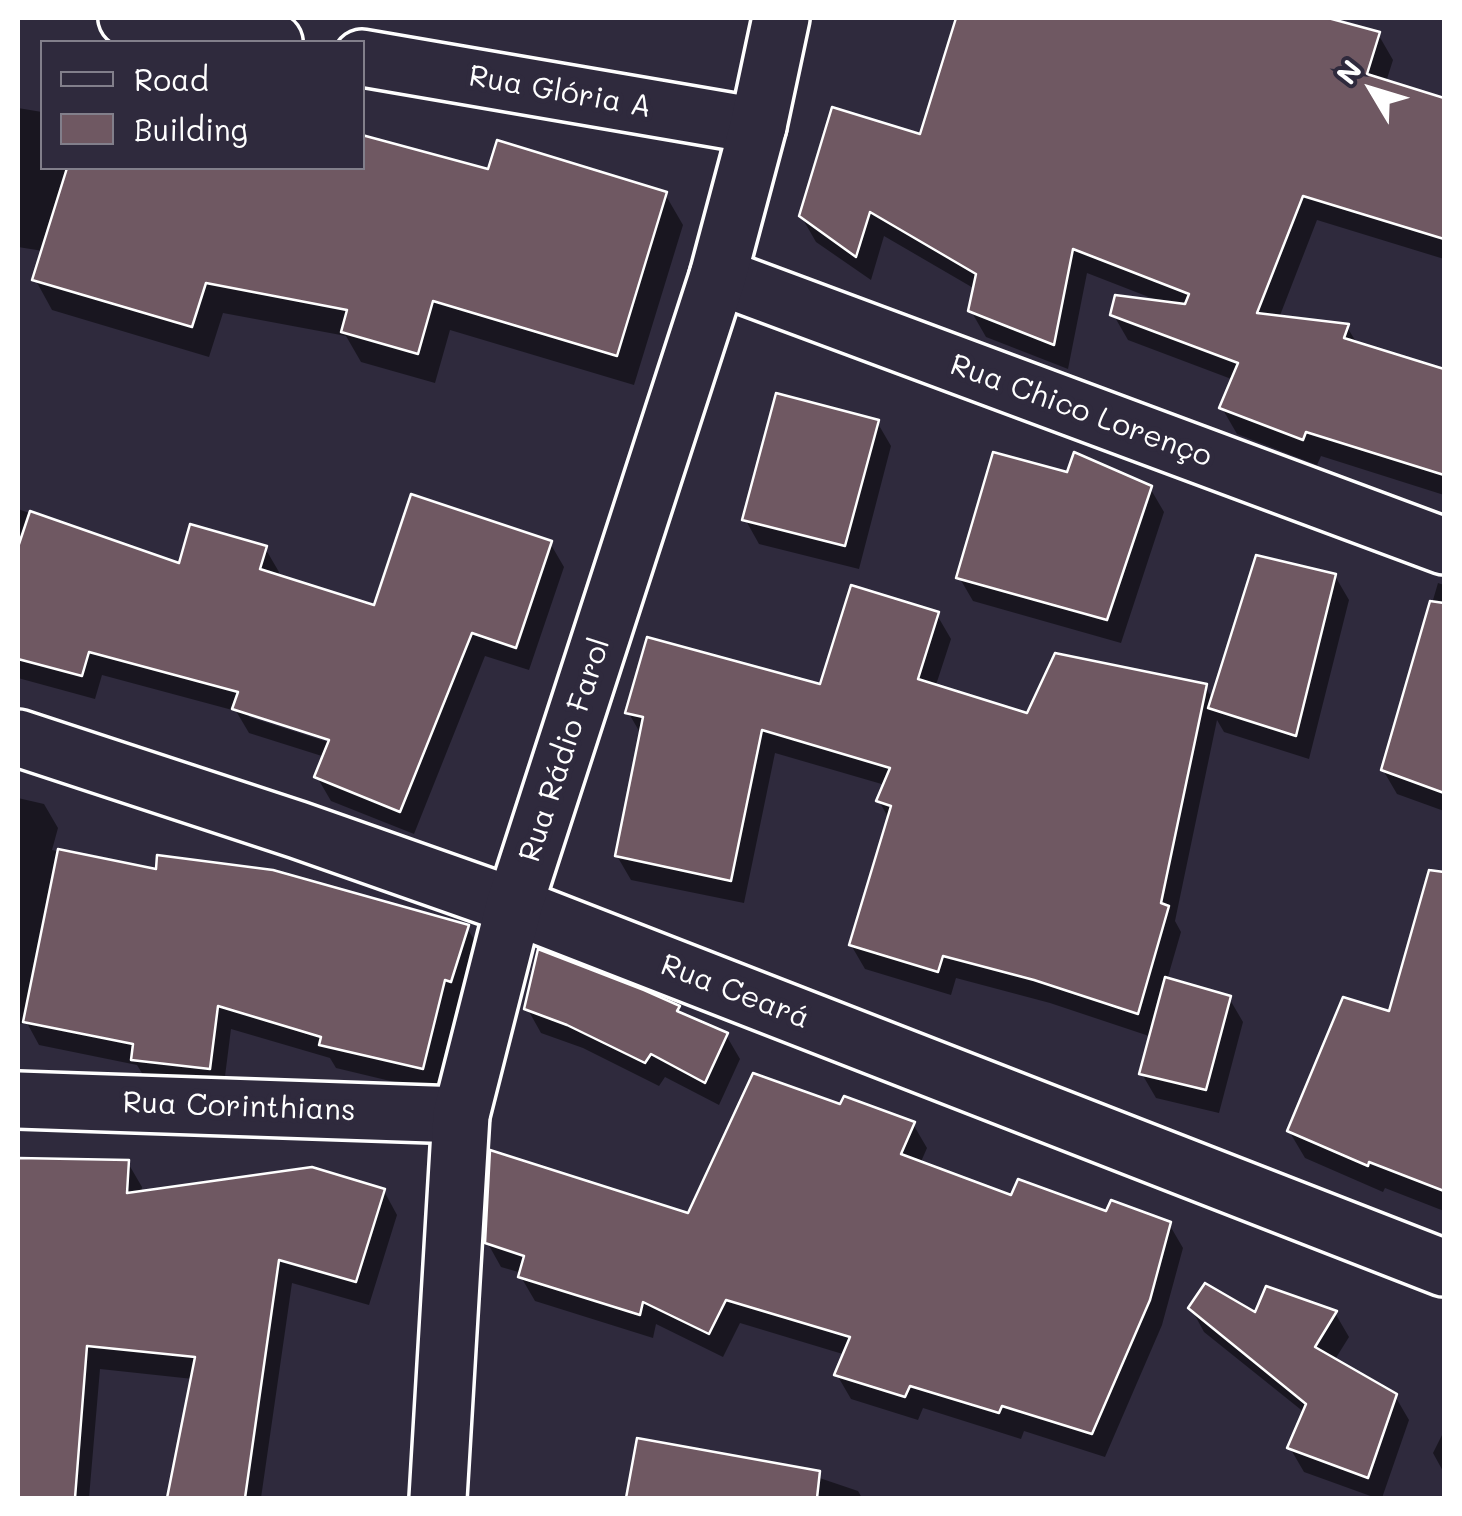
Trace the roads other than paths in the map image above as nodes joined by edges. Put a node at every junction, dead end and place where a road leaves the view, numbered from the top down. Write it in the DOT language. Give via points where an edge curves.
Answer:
graph roads {
  1 [pos="127,18"];
  2 [pos="781,18"];
  3 [pos="262,40"];
  4 [pos="365,59"];
  5 [pos="758,126"];
  6 [pos="718,276"];
  7 [pos="1444,546"];
  8 [pos="18,738"];
  9 [pos="514,906"];
  10 [pos="18,1100"];
  11 [pos="462,1114"];
  12 [pos="1444,1268"];
  13 [pos="438,1498"];
  1 -- 3 [label="street"];
  2 -- 5 [label="street, Rua Rádio Farol"];
  4 -- 5 [label="street, Rua Glória A"];
  5 -- 6 [label="street, Rua Rádio Farol"];
  6 -- 7 [label="street, Rua Chico Lorenço"];
  6 -- 9 [label="street, Rua Rádio Farol"];
  8 -- 9 [label="street, Rua Ceará"];
  9 -- 11 [label="street, Rua Rádio Farol"];
  9 -- 12 [label="street, Rua Ceará"];
  10 -- 11 [label="street, Rua Corinthians"];
  11 -- 13 [label="street, Rua Rádio Farol"];
}
